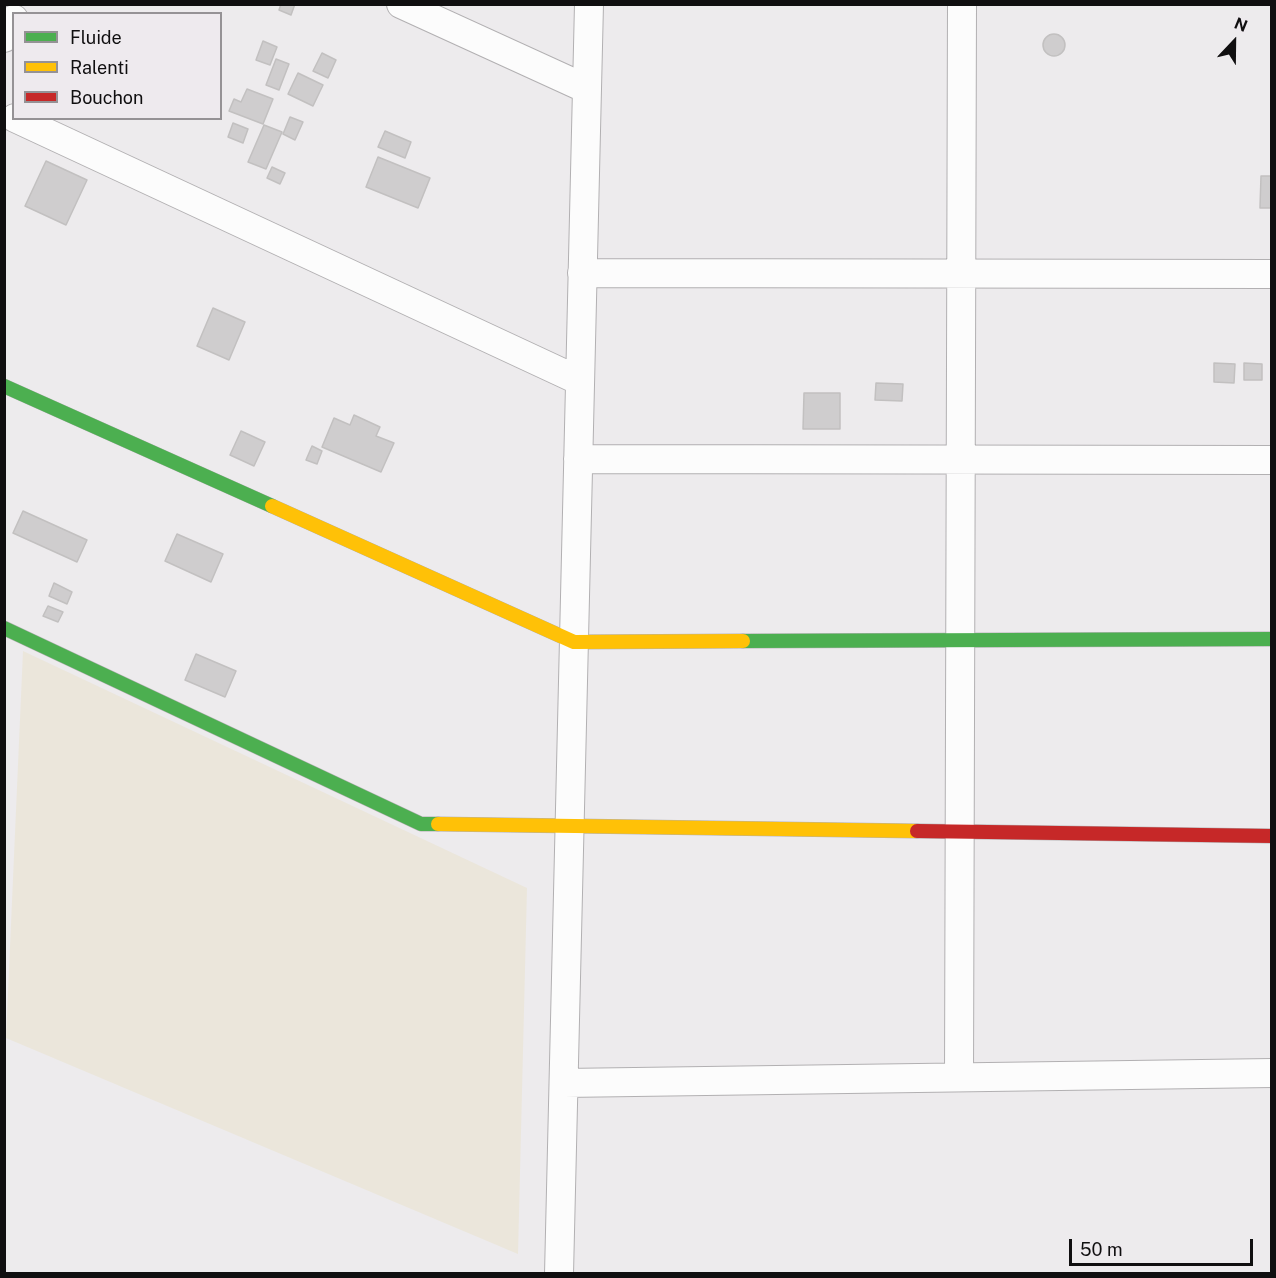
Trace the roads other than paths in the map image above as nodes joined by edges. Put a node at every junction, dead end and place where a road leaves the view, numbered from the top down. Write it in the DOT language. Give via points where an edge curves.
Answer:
graph roads {
  1 [pos="401,4"];
  2 [pos="589,4"];
  3 [pos="962,4"];
  4 [pos="12,23"];
  5 [pos="4,38"];
  6 [pos="587,89"];
  7 [pos="18,120"];
  8 [pos="582,273"];
  9 [pos="962,274"];
  10 [pos="1272,274"];
  11 [pos="580,381"];
  12 [pos="4,386"];
  13 [pos="578,459"];
  14 [pos="961,460"];
  15 [pos="1272,460"];
  16 [pos="4,628"];
  17 [pos="1272,639"];
  18 [pos="961,640"];
  19 [pos="574,642"];
  20 [pos="570,825"];
  21 [pos="960,831"];
  22 [pos="1272,836"];
  23 [pos="1272,1073"];
  24 [pos="959,1077"];
  25 [pos="564,1083"];
  26 [pos="559,1274"];
  1 -- 6 [label="street"];
  2 -- 6 [label="street"];
  3 -- 9 [label="street"];
  4 -- 5 [label="street"];
  6 -- 8 [label="street"];
  7 -- 11 [label="street"];
  8 -- 9 [label="street"];
  8 -- 11 [label="street"];
  9 -- 10 [label="street"];
  9 -- 14 [label="street"];
  11 -- 13 [label="street"];
  12 -- 19 [label="street"];
  13 -- 14 [label="street"];
  13 -- 19 [label="street"];
  14 -- 15 [label="street"];
  14 -- 18 [label="street"];
  16 -- 20 [label="street" via="421,824"];
  17 -- 18 [label="street"];
  18 -- 19 [label="street"];
  18 -- 21 [label="street"];
  19 -- 20 [label="street"];
  20 -- 21 [label="street"];
  20 -- 25 [label="street"];
  21 -- 22 [label="street"];
  21 -- 24 [label="street"];
  23 -- 24 [label="street"];
  24 -- 25 [label="street"];
  25 -- 26 [label="street"];
}
